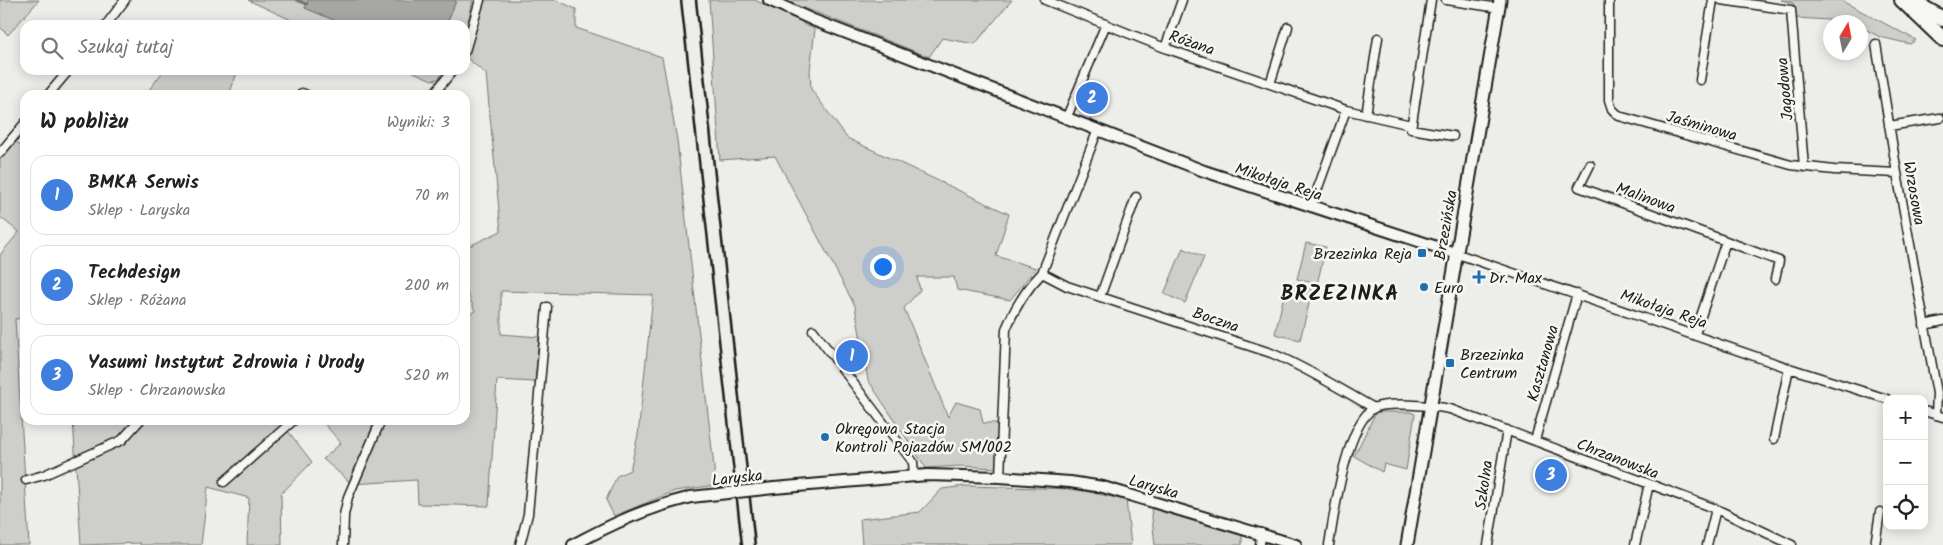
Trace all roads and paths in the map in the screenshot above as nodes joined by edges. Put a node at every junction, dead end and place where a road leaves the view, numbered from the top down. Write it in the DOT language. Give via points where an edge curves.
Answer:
graph roads {
  1 [pos="126,0"];
  2 [pos="480,0"];
  3 [pos="1045,0"];
  4 [pos="1182,0"];
  5 [pos="1431,0"];
  6 [pos="1446,0"];
  7 [pos="1608,0"];
  8 [pos="1713,0"];
  9 [pos="1721,0"];
  10 [pos="1902,0"];
  11 [pos="1909,0"];
  12 [pos="770,1"];
  13 [pos="1499,4"];
  14 [pos="1943,19"];
  15 [pos="110,20"];
  16 [pos="1106,24"];
  17 [pos="1288,27"];
  18 [pos="470,34"];
  19 [pos="1378,38"];
  20 [pos="1943,40"];
  21 [pos="1876,44"];
  22 [pos="1165,48"];
  23 [pos="65,75"];
  24 [pos="449,75"];
  25 [pos="1700,80"];
  26 [pos="1270,84"];
  27 [pos="52,90"];
  28 [pos="437,90"];
  29 [pos="1346,110"];
  30 [pos="1366,115"];
  31 [pos="1940,118"];
  32 [pos="1066,119"];
  33 [pos="1889,126"];
  34 [pos="1411,127"];
  35 [pos="20,128"];
  36 [pos="1098,132"];
  37 [pos="1453,136"];
  38 [pos="0,153"];
  39 [pos="1590,165"];
  40 [pos="1804,167"];
  41 [pos="1897,173"];
  42 [pos="1136,197"];
  43 [pos="1311,207"];
  44 [pos="1726,241"];
  45 [pos="1456,253"];
  46 [pos="1042,274"];
  47 [pos="1775,279"];
  48 [pos="1577,294"];
  49 [pos="1100,297"];
  50 [pos="547,307"];
  51 [pos="1943,321"];
  52 [pos="1924,325"];
  53 [pos="813,330"];
  54 [pos="1696,334"];
  55 [pos="1789,368"];
  56 [pos="1883,398"];
  57 [pos="1431,406"];
  58 [pos="1374,408"];
  59 [pos="1928,412"];
  60 [pos="1940,416"];
  61 [pos="136,425"];
  62 [pos="288,425"];
  63 [pos="379,425"];
  64 [pos="1507,430"];
  65 [pos="1774,439"];
  66 [pos="1535,440"];
  67 [pos="914,476"];
  68 [pos="1000,476"];
  69 [pos="26,480"];
  70 [pos="224,482"];
  71 [pos="1649,484"];
  72 [pos="1716,509"];
  73 [pos="1880,512"];
  74 [pos="1261,534"];
  75 [pos="343,545"];
  76 [pos="520,545"];
  77 [pos="573,545"];
  78 [pos="1260,545"];
  79 [pos="1296,545"];
  80 [pos="1328,545"];
  81 [pos="1407,545"];
  82 [pos="1488,545"];
  83 [pos="1635,545"];
  84 [pos="1707,545"];
  85 [pos="1792,545"];
  86 [pos="1875,545"];
  1 -- 15 [label="street"];
  2 -- 18 [label="street"];
  3 -- 16 [label="street, Różana"];
  4 -- 22 [label="street"];
  5 -- 34 [label="street"];
  6 -- 13 [label="street"];
  7 -- 40 [label="street, Jaśminowa" via="1609,100 1618,116"];
  8 -- 25 [label="street"];
  9 -- 40 [label="street, Jagodowa" via="1791,10"];
  10 -- 20 [label="highway"];
  11 -- 14 [label="highway"];
  12 -- 32 [label="street, Mikołaja Reja"];
  13 -- 45 [label="main road, Brzezińska"];
  16 -- 22 [label="street, Różana"];
  16 -- 32 [label="street"];
  17 -- 26 [label="street"];
  19 -- 30 [label="street"];
  21 -- 33 [label="street, Wrzosowa"];
  22 -- 26 [label="street, Różana"];
  23 -- 27 [label="street"];
  24 -- 28 [label="street"];
  26 -- 29 [label="street, Różana"];
  29 -- 30 [label="street, Różana"];
  29 -- 43 [label="street"];
  30 -- 34 [label="street, Różana"];
  31 -- 33 [label="street"];
  32 -- 36 [label="street, Mikołaja Reja"];
  33 -- 41 [label="street, Wrzosowa"];
  34 -- 37 [label="street, Różana"];
  35 -- 38 [label="street"];
  36 -- 43 [label="street, Mikołaja Reja"];
  36 -- 46 [label="street"];
  39 -- 44 [label="street, Malinowa" via="1579,187"];
  40 -- 41 [label="street, Jaśminowa"];
  41 -- 52 [label="street, Wrzosowa"];
  42 -- 49 [label="street"];
  43 -- 45 [label="street, Mikołaja Reja"];
  44 -- 47 [label="street, Malinowa" via="1779,260"];
  44 -- 54 [label="street"];
  45 -- 48 [label="street, Mikołaja Reja"];
  45 -- 57 [label="main road, Brzezińska"];
  46 -- 49 [label="street, Boczna"];
  46 -- 68 [label="street" via="1029,286 1013,310 1006,328"];
  48 -- 54 [label="street, Mikołaja Reja"];
  48 -- 66 [label="street, Kasztanowa"];
  49 -- 58 [label="street, Boczna" via="1271,353 1302,366"];
  50 -- 76 [label="street" via="528,514"];
  51 -- 52 [label="street"];
  52 -- 60 [label="street, Wrzosowa"];
  53 -- 67 [label="street" via="913,462"];
  54 -- 55 [label="street, Mikołaja Reja"];
  55 -- 56 [label="street, Mikołaja Reja"];
  55 -- 65 [label="street"];
  57 -- 58 [label="street, Chrzanowska"];
  57 -- 64 [label="street, Chrzanowska" via="1450,409"];
  57 -- 81 [label="main road, Brzezińska"];
  58 -- 80 [label="street" via="1365,416 1346,455"];
  59 -- 60 [label="street"];
  61 -- 69 [label="street" via="122,440"];
  62 -- 70 [label="street"];
  63 -- 75 [label="street" via="348,497"];
  64 -- 66 [label="street, Chrzanowska"];
  64 -- 82 [label="street, Szkolna"];
  66 -- 71 [label="street, Chrzanowska"];
  67 -- 68 [label="street, Laryska"];
  67 -- 77 [label="street, Laryska, bridge" via="691,497 654,506 621,519"];
  68 -- 74 [label="street, Laryska" via="1103,487"];
  71 -- 72 [label="street, Chrzanowska"];
  71 -- 83 [label="street"];
  72 -- 84 [label="street"];
  72 -- 85 [label="street, Chrzanowska"];
  73 -- 86 [label="street"];
  74 -- 78 [label="street"];
  74 -- 79 [label="street, Laryska"];
}
